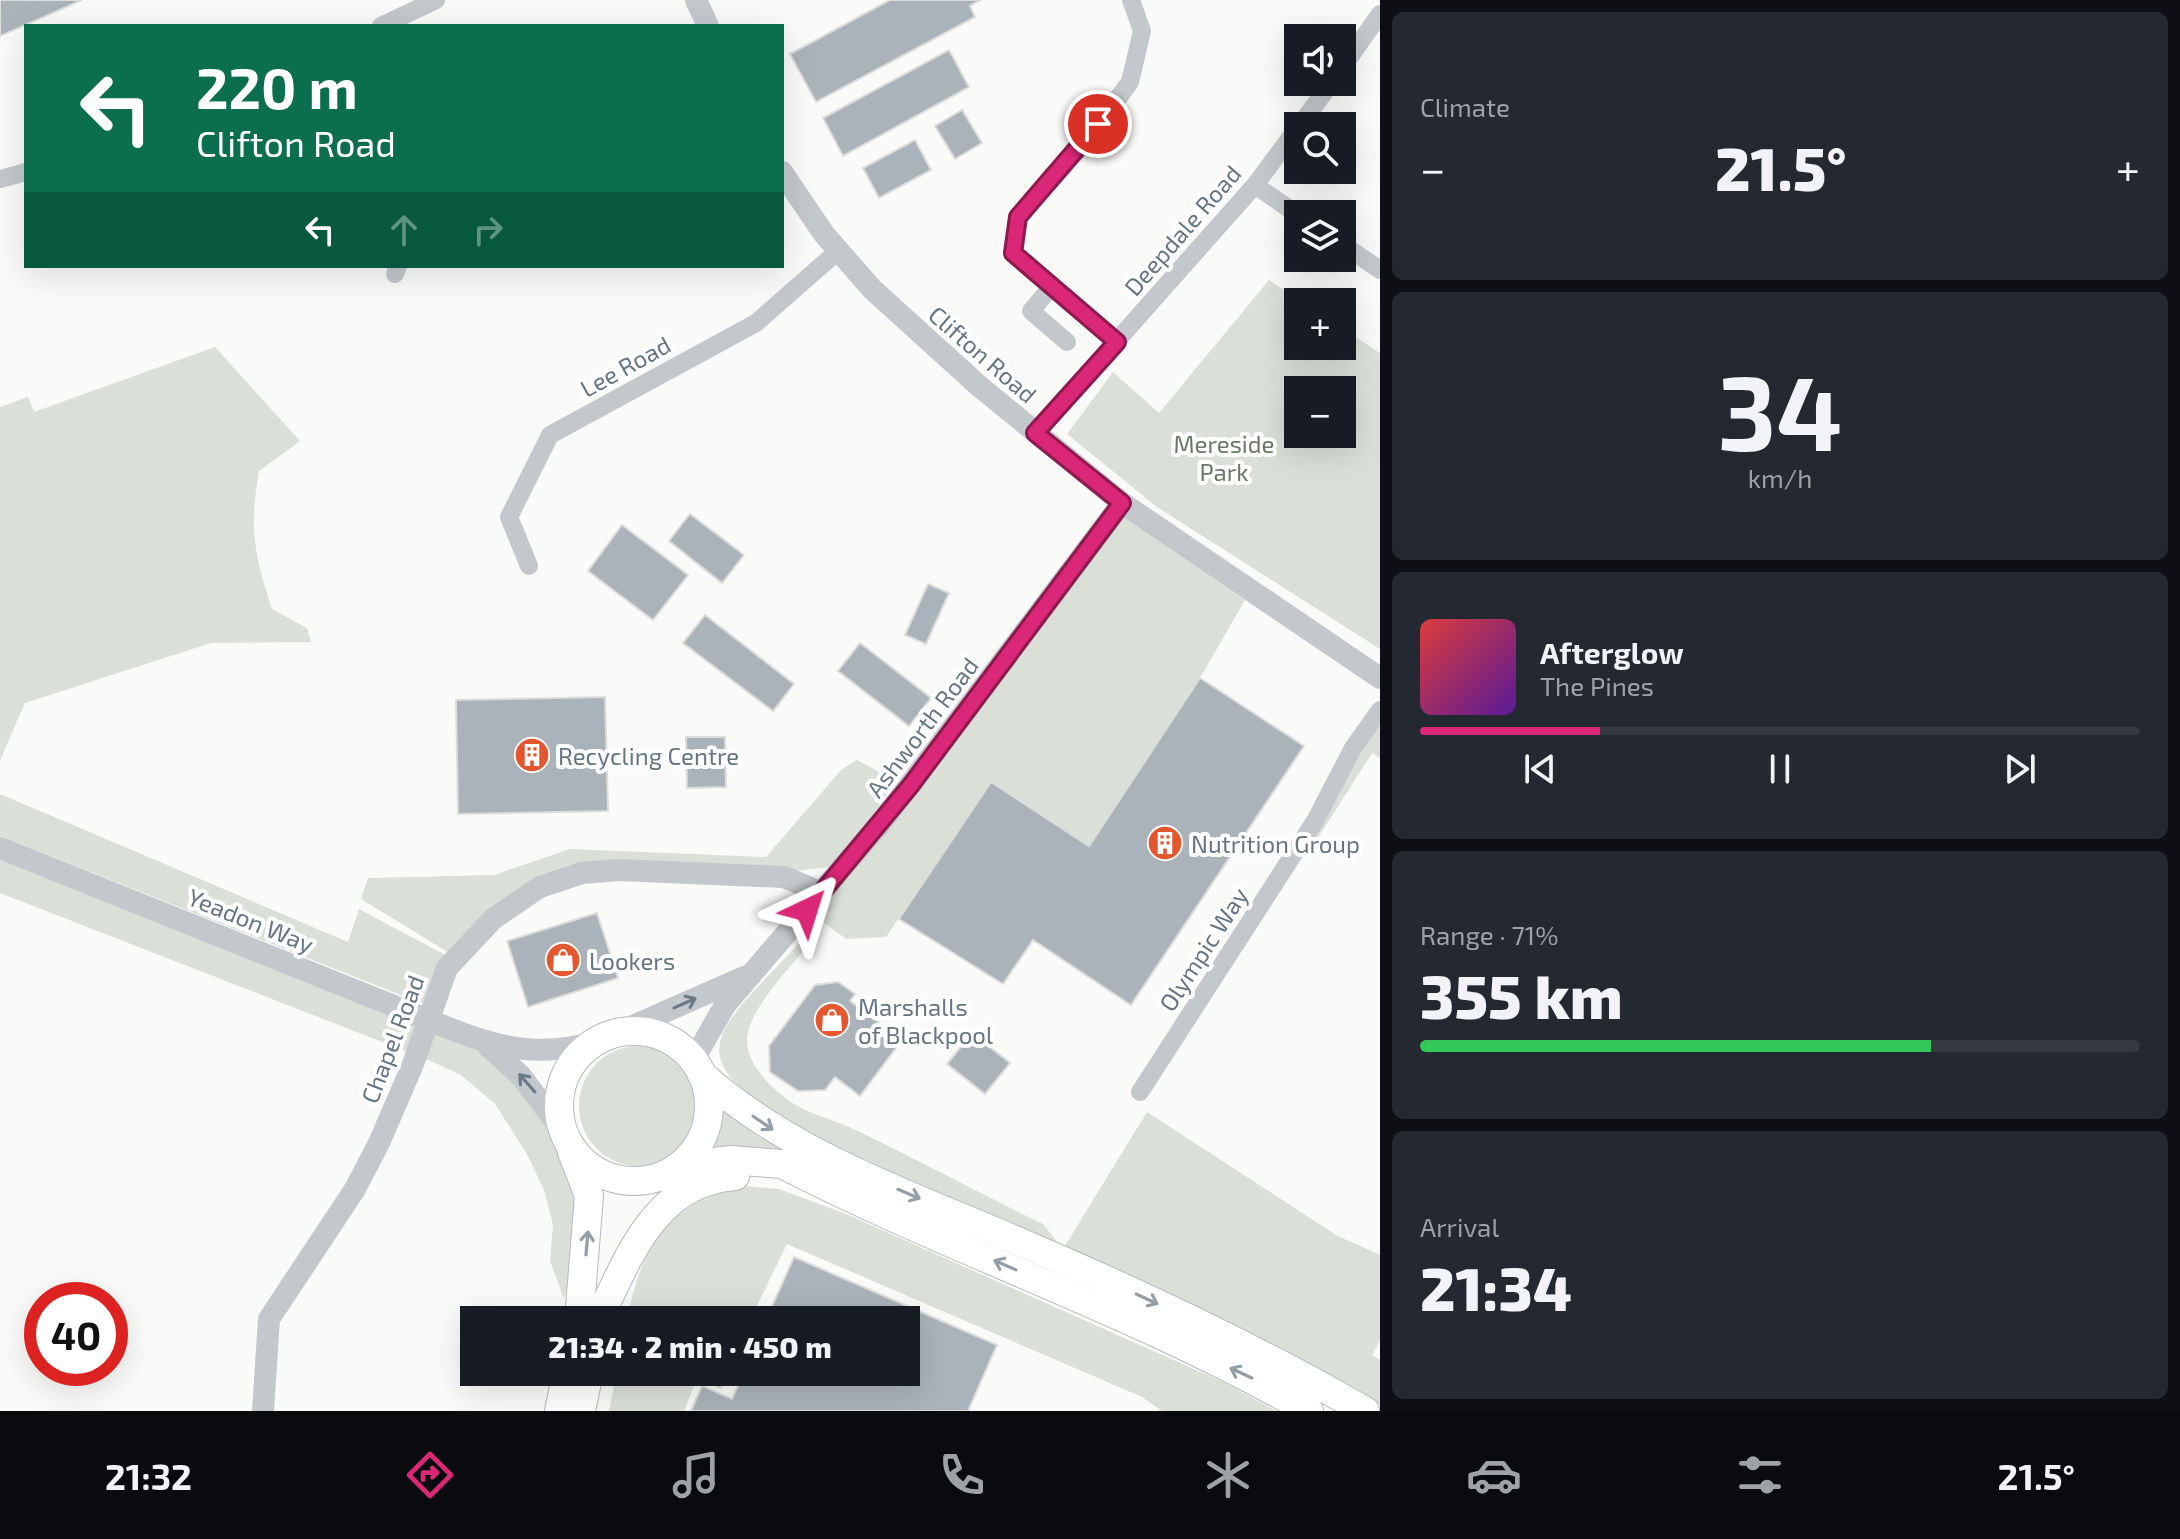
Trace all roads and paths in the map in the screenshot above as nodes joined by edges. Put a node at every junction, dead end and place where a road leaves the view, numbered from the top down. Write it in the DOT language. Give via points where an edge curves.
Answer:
graph roads {
  1 [pos="388,0"];
  2 [pos="436,0"];
  3 [pos="696,0"];
  4 [pos="1132,0"];
  5 [pos="1380,14"];
  6 [pos="388,23"];
  7 [pos="707,24"];
  8 [pos="1356,48"];
  9 [pos="1321,96"];
  10 [pos="1309,112"];
  11 [pos="1284,146"];
  12 [pos="24,173"];
  13 [pos="784,175"];
  14 [pos="0,179"];
  15 [pos="1255,185"];
  16 [pos="1284,205"];
  17 [pos="838,251"];
  18 [pos="1356,254"];
  19 [pos="1380,270"];
  20 [pos="1052,286"];
  21 [pos="1067,342"];
  22 [pos="1117,342"];
  23 [pos="1035,433"];
  24 [pos="1122,503"];
  25 [pos="529,566"];
  26 [pos="1380,678"];
  27 [pos="1380,710"];
  28 [pos="0,848"];
  29 [pos="822,893"];
  30 [pos="753,974"];
  31 [pos="606,1038"];
  32 [pos="482,1042"];
  33 [pos="698,1068"];
  34 [pos="1140,1092"];
  35 [pos="567,1140"];
  36 [pos="668,1172"];
  37 [pos="823,1186"];
  38 [pos="592,1306"];
  39 [pos="597,1306"];
  40 [pos="600,1306"];
  41 [pos="564,1386"];
  42 [pos="586,1386"];
  43 [pos="263,1411"];
  44 [pos="559,1411"];
  45 [pos="581,1411"];
  46 [pos="1309,1411"];
  47 [pos="1365,1411"];
  1 -- 6 [label="street"];
  2 -- 6 [label="street"];
  3 -- 7 [label="street"];
  4 -- 20 [label="street" via="1142,31 1130,82 1083,145 1018,217 1013,253"];
  5 -- 8 [label="street"];
  9 -- 10 [label="street, Deepdale Road"];
  11 -- 15 [label="street, Deepdale Road"];
  12 -- 14 [label="street"];
  13 -- 17 [label="street, Clifton Road"];
  15 -- 16 [label="street"];
  15 -- 22 [label="street, Deepdale Road"];
  17 -- 23 [label="street, Clifton Road" via="917,332"];
  17 -- 25 [label="street, Lee Road" via="756,323 550,435 509,517"];
  18 -- 19 [label="street"];
  20 -- 21 [label="street" via="1031,311"];
  20 -- 22 [label="street"];
  22 -- 23 [label="street, Deepdale Road"];
  23 -- 24 [label="street, Clifton Road"];
  24 -- 26 [label="street, Clifton Road"];
  24 -- 29 [label="street, Ashworth Road" via="986,687"];
  27 -- 34 [label="street, Olympic Way" via="1353,748 1315,821"];
  28 -- 32 [label="street, Yeadon Way, bridge"];
  29 -- 30 [label="street, Ashworth Road"];
  29 -- 43 [label="street, Chapel Road" via="784,877 619,870 564,877 493,919 447,968 379,1143 355,1189 269,1319"];
  31 -- 30 [label="street, Ashworth Road, one-way"];
  30 -- 33 [label="street, Ashworth Road" via="725,1005"];
  31 -- 32 [label="street, Yeadon Way" via="548,1052"];
  31 -- 33 [label="main road" via="657,1035 676,1043"];
  31 -- 35 [label="main road" via="575,1060 563,1082 559,1108"];
  35 -- 32 [label="street, Yeadon Way, one-way" via="521,1076"];
  33 -- 36 [label="main road" via="709,1099 707,1124 697,1148"];
  33 -- 47 [label="main road, one-way" via="739,1107 777,1133 1278,1361"];
  35 -- 36 [label="main road" via="587,1165 608,1177 632,1182"];
  38 -- 35 [label="main road, one-way" via="589,1196"];
  36 -- 37 [label="main road" via="731,1160 766,1162 782,1164"];
  36 -- 39 [label="main road" via="624,1231"];
  37 -- 40 [label="main road" via="744,1175 684,1191 668,1200 649,1223"];
  46 -- 37 [label="main road, one-way" via="1079,1297"];
  41 -- 44 [label="main road"];
  42 -- 45 [label="main road"];
}
